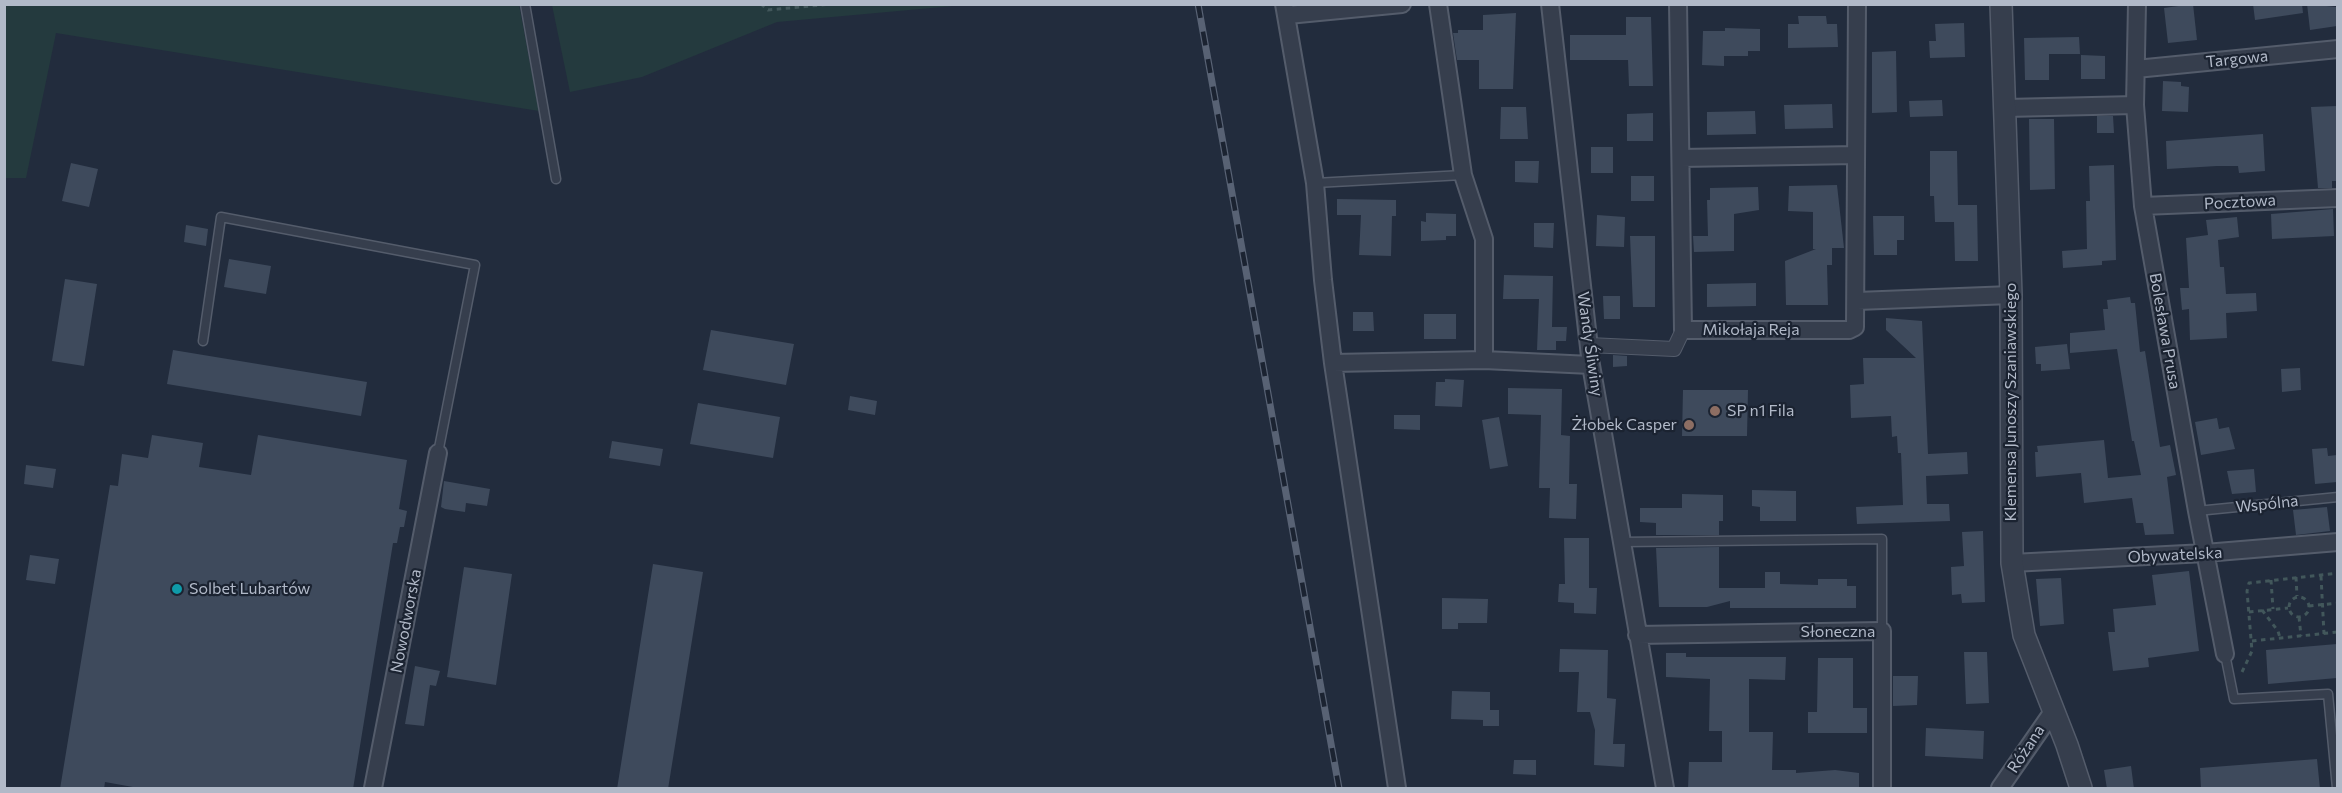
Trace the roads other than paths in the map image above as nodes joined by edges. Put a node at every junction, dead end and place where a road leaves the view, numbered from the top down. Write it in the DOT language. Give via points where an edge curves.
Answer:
graph roads {
  1 [pos="525,4"];
  2 [pos="1402,4"];
  3 [pos="1438,4"];
  4 [pos="1550,4"];
  5 [pos="1678,4"];
  6 [pos="1857,4"];
  7 [pos="2001,4"];
  8 [pos="2137,4"];
  9 [pos="1286,10"];
  10 [pos="2337,49"];
  11 [pos="2136,69"];
  12 [pos="2135,105"];
  13 [pos="2006,108"];
  14 [pos="1856,155"];
  15 [pos="1681,158"];
  16 [pos="1462,175"];
  17 [pos="556,179"];
  18 [pos="1315,183"];
  19 [pos="2337,198"];
  20 [pos="2143,207"];
  21 [pos="2011,295"];
  22 [pos="1857,301"];
  23 [pos="1683,330"];
  24 [pos="203,341"];
  25 [pos="1589,345"];
  26 [pos="1484,360"];
  27 [pos="1333,363"];
  28 [pos="1591,364"];
  29 [pos="438,453"];
  30 [pos="2337,497"];
  31 [pos="2197,511"];
  32 [pos="1623,542"];
  33 [pos="2337,542"];
  34 [pos="2205,554"];
  35 [pos="2012,563"];
  36 [pos="1882,631"];
  37 [pos="1637,635"];
  38 [pos="2225,654"];
  39 [pos="2054,710"];
  40 [pos="373,789"];
  41 [pos="1397,789"];
  42 [pos="1665,789"];
  43 [pos="1881,789"];
  44 [pos="2000,789"];
  45 [pos="2081,789"];
  46 [pos="2337,789"];
  1 -- 17 [label="lane"];
  2 -- 9 [label="street"];
  3 -- 16 [label="street"];
  4 -- 25 [label="street, Wandy Śliwiny"];
  5 -- 15 [label="street, Mikołaja Reja"];
  6 -- 14 [label="street, Mikołaja Reja"];
  7 -- 13 [label="street, Klemensa Junoszy Szaniawskiego"];
  8 -- 11 [label="street, Bolesława Prusa"];
  9 -- 18 [label="street"];
  10 -- 11 [label="street, Targowa"];
  11 -- 12 [label="street, Bolesława Prusa"];
  12 -- 13 [label="street"];
  12 -- 20 [label="street, Bolesława Prusa"];
  13 -- 21 [label="street, Klemensa Junoszy Szaniawskiego"];
  14 -- 15 [label="street"];
  14 -- 22 [label="street, Mikołaja Reja"];
  15 -- 23 [label="street, Mikołaja Reja"];
  16 -- 18 [label="lane"];
  16 -- 26 [label="street" via="1484,239"];
  18 -- 27 [label="street"];
  19 -- 20 [label="street, Pocztowa"];
  20 -- 31 [label="street, Bolesława Prusa"];
  21 -- 22 [label="street"];
  21 -- 35 [label="street, Klemensa Junoszy Szaniawskiego"];
  22 -- 23 [label="street, Mikołaja Reja" via="1857,321 1850,330"];
  23 -- 25 [label="street" via="1674,349"];
  24 -- 29 [label="lane" via="221,217 476,265"];
  25 -- 28 [label="street, Wandy Śliwiny"];
  26 -- 27 [label="street"];
  26 -- 28 [label="street"];
  27 -- 41 [label="street"];
  28 -- 32 [label="street, Wandy Śliwiny"];
  29 -- 40 [label="street, Nowodworska"];
  30 -- 31 [label="lane, Wspólna"];
  31 -- 34 [label="street, Bolesława Prusa"];
  32 -- 36 [label="lane" via="1882,539"];
  32 -- 37 [label="street, Wandy Śliwiny"];
  33 -- 34 [label="street, Obywatelska"];
  34 -- 35 [label="street, Obywatelska"];
  34 -- 38 [label="street, Bolesława Prusa"];
  35 -- 39 [label="street, Klemensa Junoszy Szaniawskiego" via="2024,635"];
  36 -- 37 [label="street, Słoneczna"];
  36 -- 43 [label="street, Słoneczna"];
  37 -- 42 [label="street, Wandy Śliwiny"];
  38 -- 46 [label="lane" via="2234,699 2328,694"];
  39 -- 44 [label="street, Różana"];
  39 -- 45 [label="street, Klemensa Junoszy Szaniawskiego"];
}
